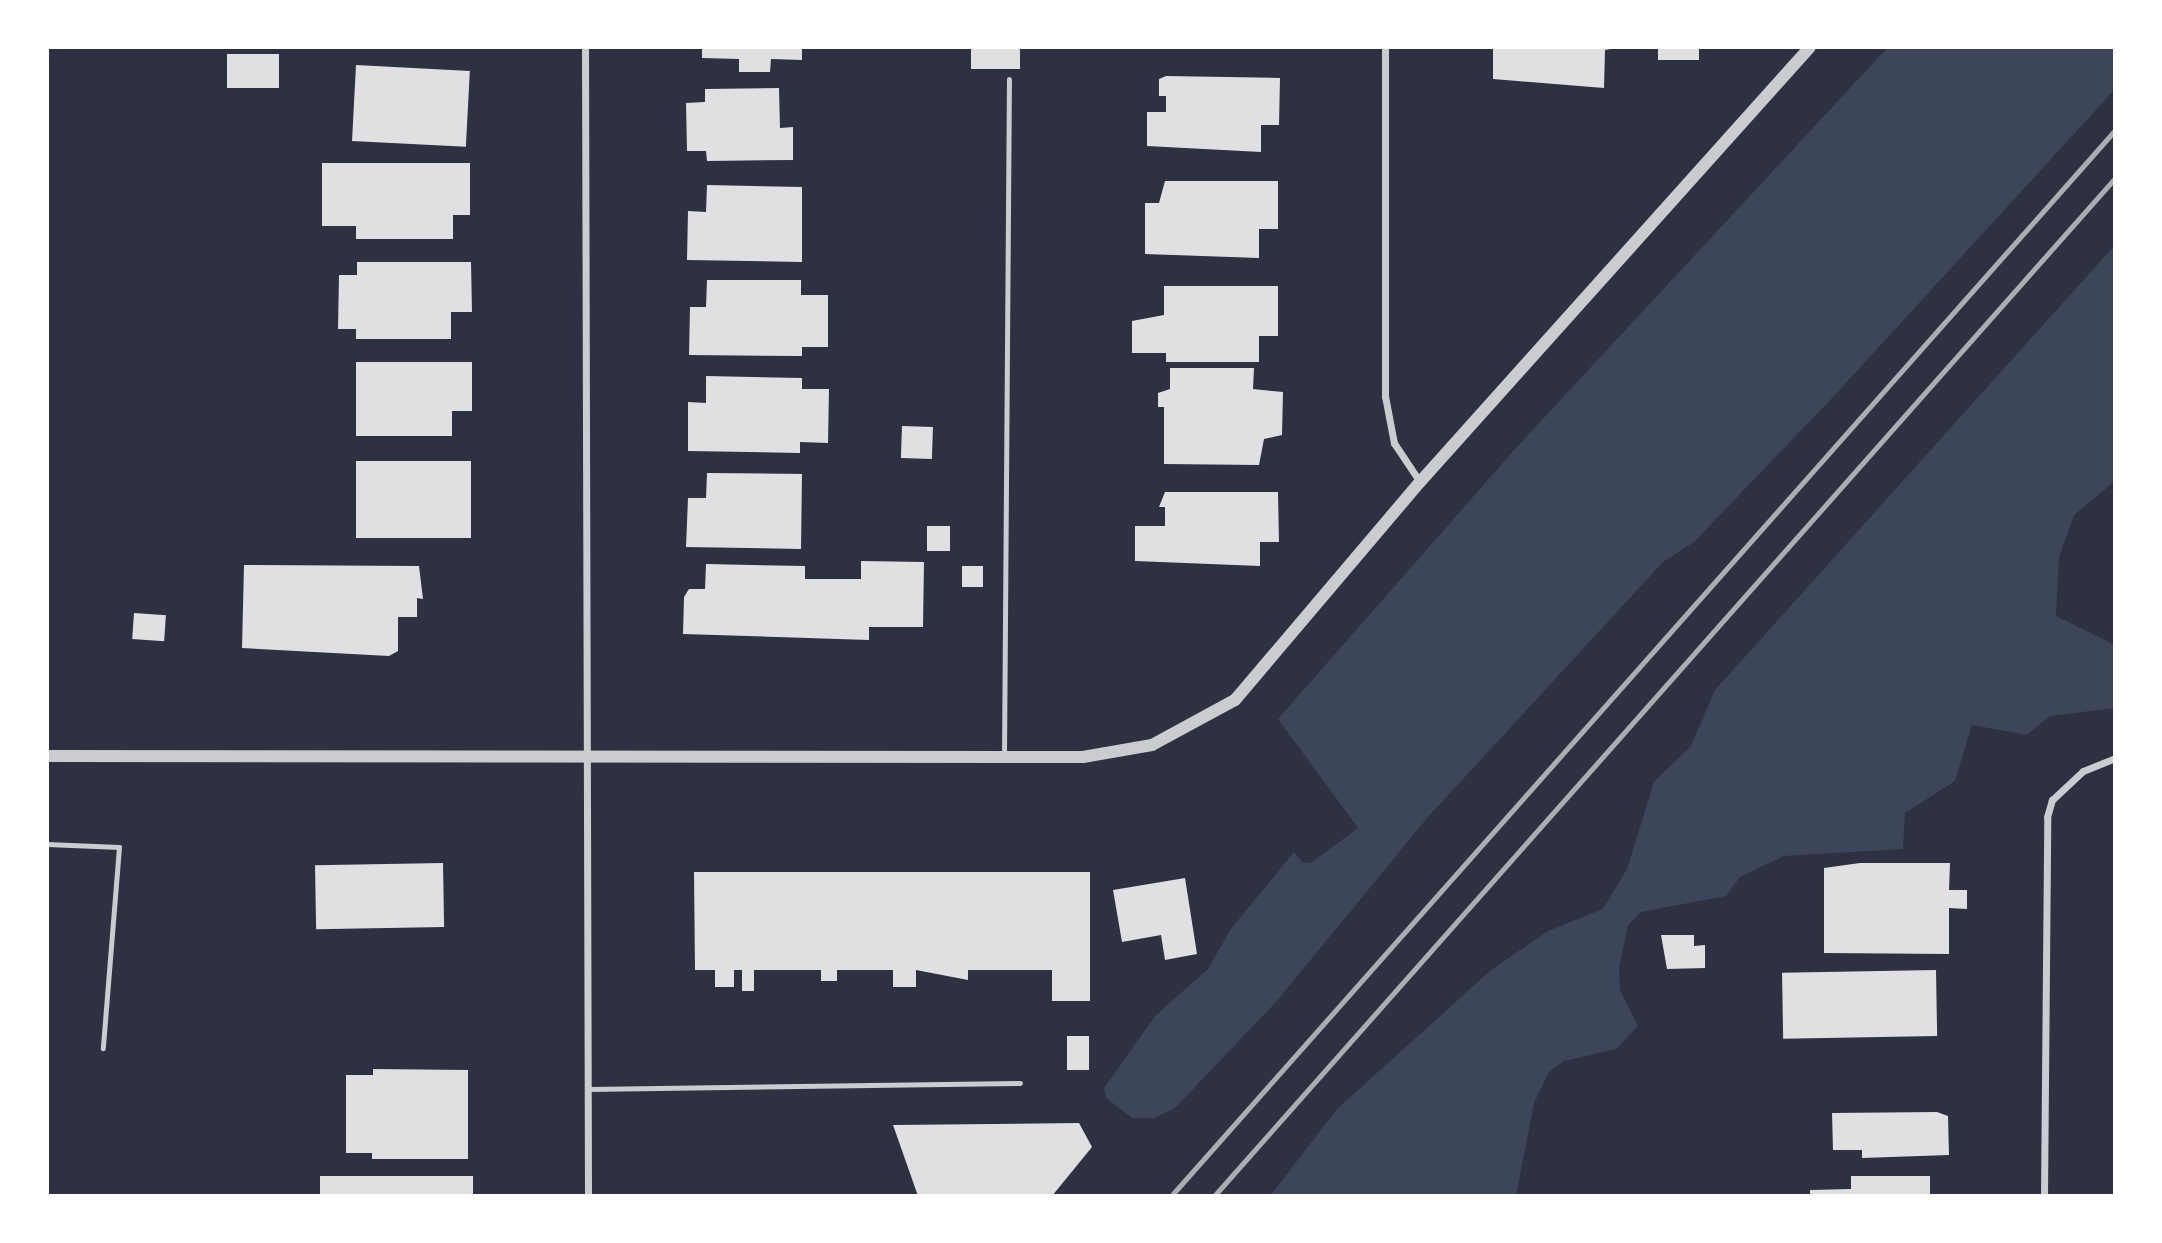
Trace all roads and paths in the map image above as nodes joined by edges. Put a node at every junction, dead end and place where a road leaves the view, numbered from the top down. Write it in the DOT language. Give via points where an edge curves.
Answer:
graph roads {
  1 [pos="585,47"];
  2 [pos="1385,47"];
  3 [pos="1810,47"];
  4 [pos="1009,79"];
  5 [pos="1420,482"];
  6 [pos="47,748"];
  7 [pos="48,756"];
  8 [pos="587,756"];
  9 [pos="1004,757"];
  10 [pos="2115,758"];
  11 [pos="47,844"];
  12 [pos="103,1048"];
  13 [pos="1020,1083"];
  14 [pos="588,1089"];
  15 [pos="588,1196"];
  16 [pos="2044,1196"];
  1 -- 8 [label="street"];
  2 -- 5 [label="street" via="1385,396 1394,443"];
  3 -- 5 [label="street"];
  4 -- 9 [label="lane"];
  5 -- 9 [label="street" via="1235,700 1195,726 1152,745 1083,757"];
  6 -- 7 [label="lane"];
  7 -- 8 [label="street"];
  8 -- 9 [label="street"];
  8 -- 14 [label="street"];
  10 -- 16 [label="street" via="2083,771 2052,800 2044,843"];
  11 -- 12 [label="lane" via="119,847"];
  13 -- 14 [label="lane"];
  14 -- 15 [label="street"];
}
